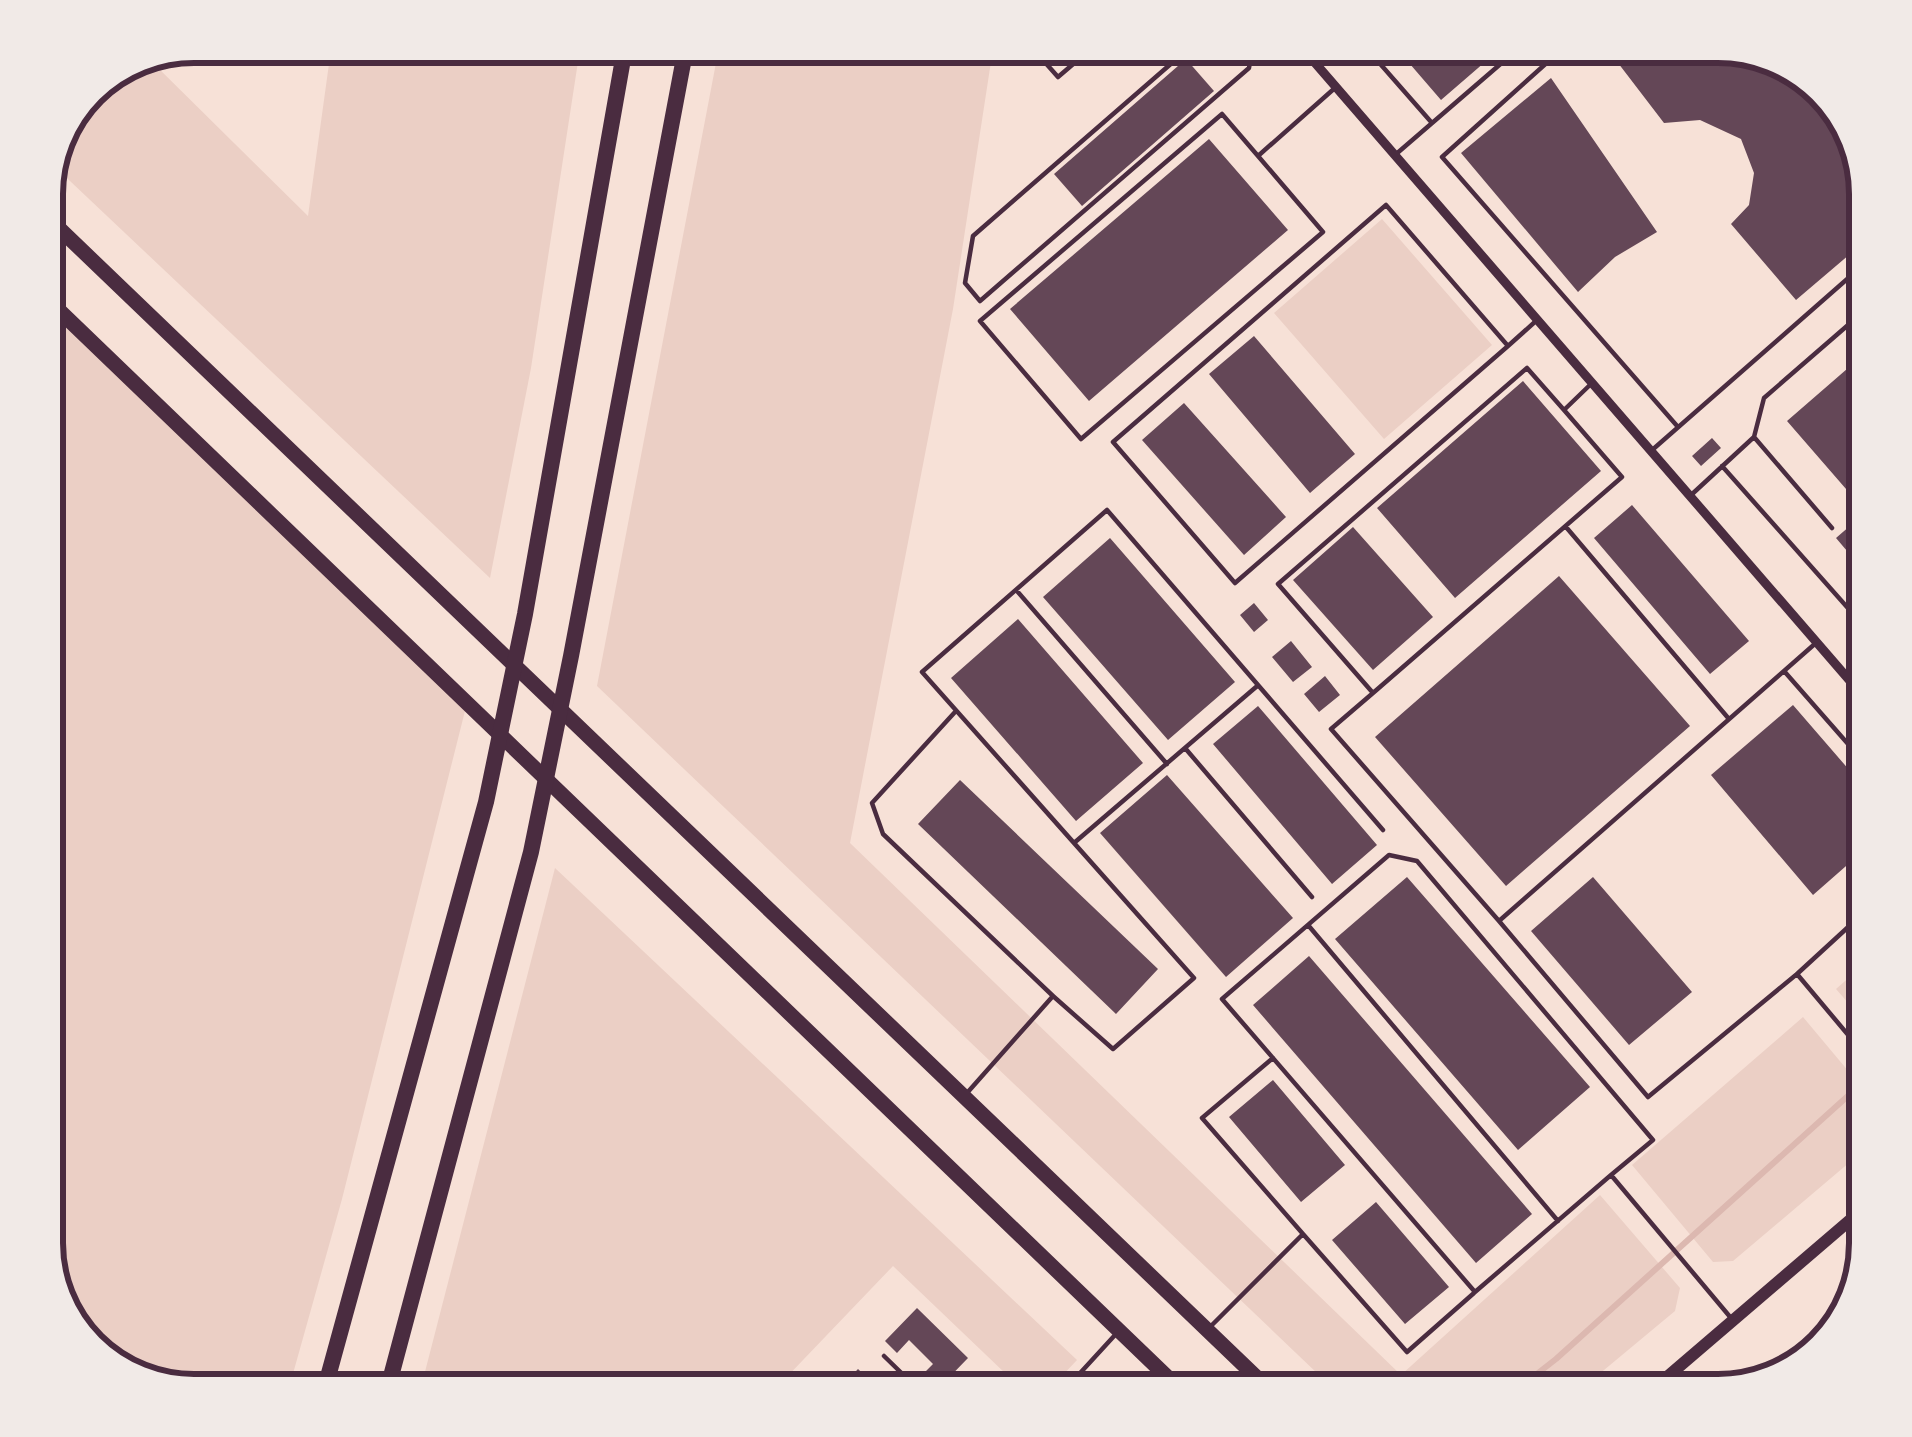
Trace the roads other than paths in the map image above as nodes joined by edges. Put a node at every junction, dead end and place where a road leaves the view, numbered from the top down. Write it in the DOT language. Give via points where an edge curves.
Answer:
graph roads {
  1 [pos="622,63"];
  2 [pos="683,63"];
  3 [pos="1046,63"];
  4 [pos="1074,63"];
  5 [pos="1172,63"];
  6 [pos="1250,63"];
  7 [pos="1315,63"];
  8 [pos="1379,63"];
  9 [pos="1502,63"];
  10 [pos="1547,63"];
  11 [pos="1336,87"];
  12 [pos="1432,123"];
  13 [pos="1395,155"];
  14 [pos="1258,156"];
  15 [pos="63,232"];
  16 [pos="1849,277"];
  17 [pos="63,314"];
  18 [pos="1538,320"];
  19 [pos="1849,324"];
  20 [pos="1508,346"];
  21 [pos="1592,383"];
  22 [pos="1564,410"];
  23 [pos="1678,427"];
  24 [pos="1754,437"];
  25 [pos="1651,451"];
  26 [pos="1722,466"];
  27 [pos="1690,496"];
  28 [pos="1565,526"];
  29 [pos="1832,528"];
  30 [pos="1016,590"];
  31 [pos="1849,609"];
  32 [pos="1817,642"];
  33 [pos="1784,671"];
  34 [pos="1849,679"];
  35 [pos="1258,685"];
  36 [pos="1372,693"];
  37 [pos="956,711"];
  38 [pos="1730,719"];
  39 [pos="1849,746"];
  40 [pos="1185,748"];
  41 [pos="1167,764"];
  42 [pos="1383,830"];
  43 [pos="1074,843"];
  44 [pos="1312,897"];
  45 [pos="1498,921"];
  46 [pos="1308,925"];
  47 [pos="1849,926"];
  48 [pos="1797,974"];
  49 [pos="1053,996"];
  50 [pos="1849,1036"];
  51 [pos="1273,1058"];
  52 [pos="963,1097"];
  53 [pos="1611,1175"];
  54 [pos="1558,1221"];
  55 [pos="1849,1221"];
  56 [pos="1303,1234"];
  57 [pos="1475,1292"];
  58 [pos="1732,1319"];
  59 [pos="1119,1330"];
  60 [pos="1207,1330"];
  61 [pos="884,1356"];
  62 [pos="329,1374"];
  63 [pos="392,1374"];
  64 [pos="902,1374"];
  65 [pos="1079,1374"];
  66 [pos="1164,1374"];
  67 [pos="1253,1374"];
  68 [pos="1670,1374"];
  1 -- 62 [label="highway" via="486,802"];
  2 -- 63 [label="highway" via="531,852"];
  3 -- 4 [label="lane" via="1058,77"];
  5 -- 6 [label="lane" via="973,236 965,283 980,301"];
  7 -- 11 [label="street"];
  8 -- 12 [label="lane"];
  9 -- 12 [label="lane"];
  10 -- 23 [label="lane" via="1442,158"];
  11 -- 13 [label="street"];
  11 -- 14 [label="lane"];
  12 -- 13 [label="lane"];
  13 -- 18 [label="street"];
  14 -- 14 [label="lane" via="1222,114 980,321 1081,439 1323,232"];
  15 -- 52 [label="main road"];
  16 -- 23 [label="lane"];
  17 -- 59 [label="main road"];
  18 -- 20 [label="lane"];
  18 -- 21 [label="street"];
  19 -- 24 [label="lane" via="1764,398"];
  20 -- 20 [label="lane" via="1235,583 1113,442 1386,205"];
  21 -- 22 [label="lane"];
  21 -- 25 [label="street"];
  22 -- 28 [label="lane" via="1622,477"];
  22 -- 36 [label="lane" via="1527,368 1278,584"];
  23 -- 25 [label="lane"];
  24 -- 26 [label="lane"];
  24 -- 29 [label="lane"];
  25 -- 27 [label="street"];
  26 -- 27 [label="lane"];
  26 -- 31 [label="lane"];
  27 -- 32 [label="street"];
  28 -- 36 [label="lane"];
  28 -- 38 [label="lane"];
  30 -- 35 [label="lane" via="1107,510"];
  30 -- 37 [label="lane" via="922,672"];
  30 -- 41 [label="lane"];
  32 -- 33 [label="lane"];
  32 -- 34 [label="street"];
  33 -- 38 [label="lane"];
  33 -- 39 [label="lane"];
  35 -- 40 [label="lane"];
  35 -- 42 [label="lane"];
  36 -- 45 [label="lane" via="1331,730"];
  37 -- 43 [label="lane"];
  37 -- 49 [label="lane" via="872,803 883,834"];
  38 -- 45 [label="lane"];
  40 -- 41 [label="lane"];
  40 -- 44 [label="lane"];
  41 -- 43 [label="lane"];
  43 -- 49 [label="lane" via="1194,978 1113,1049"];
  45 -- 48 [label="lane" via="1648,1097"];
  46 -- 51 [label="lane" via="1222,999"];
  46 -- 53 [label="lane" via="1389,855 1417,860 1653,1140"];
  46 -- 54 [label="lane"];
  47 -- 48 [label="lane"];
  48 -- 50 [label="lane"];
  49 -- 52 [label="lane"];
  51 -- 56 [label="lane" via="1202,1118"];
  51 -- 57 [label="lane"];
  52 -- 60 [label="main road"];
  53 -- 54 [label="lane"];
  53 -- 58 [label="lane"];
  54 -- 57 [label="lane"];
  55 -- 58 [label="street"];
  56 -- 57 [label="lane" via="1407,1352"];
  56 -- 60 [label="lane"];
  58 -- 68 [label="street"];
  59 -- 65 [label="lane"];
  59 -- 66 [label="main road"];
  60 -- 67 [label="main road"];
  61 -- 64 [label="lane"];
}
